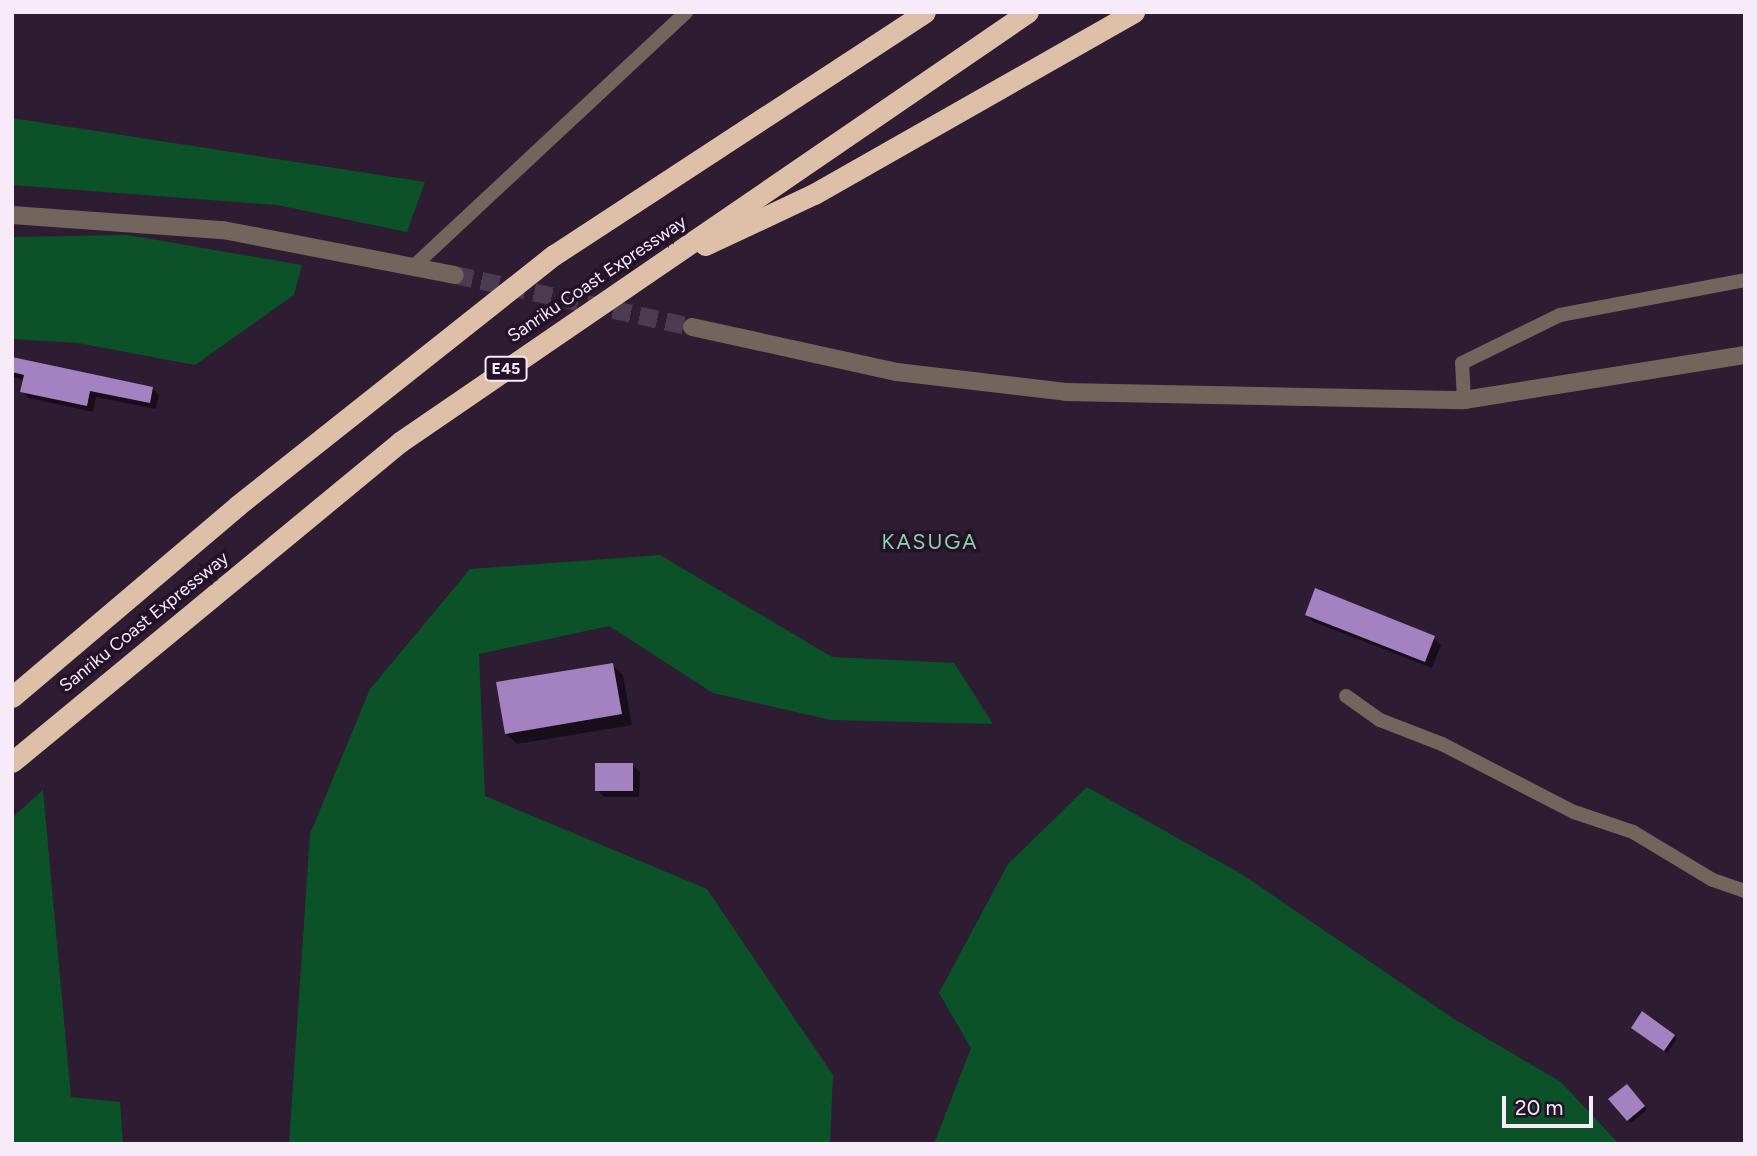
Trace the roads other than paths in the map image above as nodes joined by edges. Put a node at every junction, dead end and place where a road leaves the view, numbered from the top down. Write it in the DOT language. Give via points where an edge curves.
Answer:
graph roads {
  1 [pos="687,12"];
  2 [pos="911,12"];
  3 [pos="925,12"];
  4 [pos="1028,12"];
  5 [pos="1134,12"];
  6 [pos="856,54"];
  7 [pos="12,215"];
  8 [pos="414,266"];
  9 [pos="646,272"];
  10 [pos="455,275"];
  11 [pos="1745,280"];
  12 [pos="691,327"];
  13 [pos="1745,355"];
  14 [pos="1464,400"];
  15 [pos="1346,696"];
  16 [pos="12,697"];
  17 [pos="12,762"];
  18 [pos="1745,891"];
  1 -- 8 [label="lane"];
  2 -- 6 [label="highway"];
  3 -- 6 [label="highway, Sanriku Coast Expressway"];
  4 -- 9 [label="highway, Sanriku Coast Expressway / E45"];
  5 -- 9 [label="highway" via="814,194"];
  6 -- 16 [label="highway, Sanriku Coast Expressway" via="554,255 237,506"];
  7 -- 8 [label="street" via="223,230"];
  8 -- 10 [label="street"];
  9 -- 17 [label="highway, Sanriku Coast Expressway / E45" via="400,442"];
  11 -- 14 [label="lane" via="1560,315 1462,363"];
  12 -- 14 [label="street" via="897,372 1066,392"];
  13 -- 14 [label="street"];
  15 -- 18 [label="lane" via="1380,720 1442,744 1574,812 1633,832 1713,880"];
}
